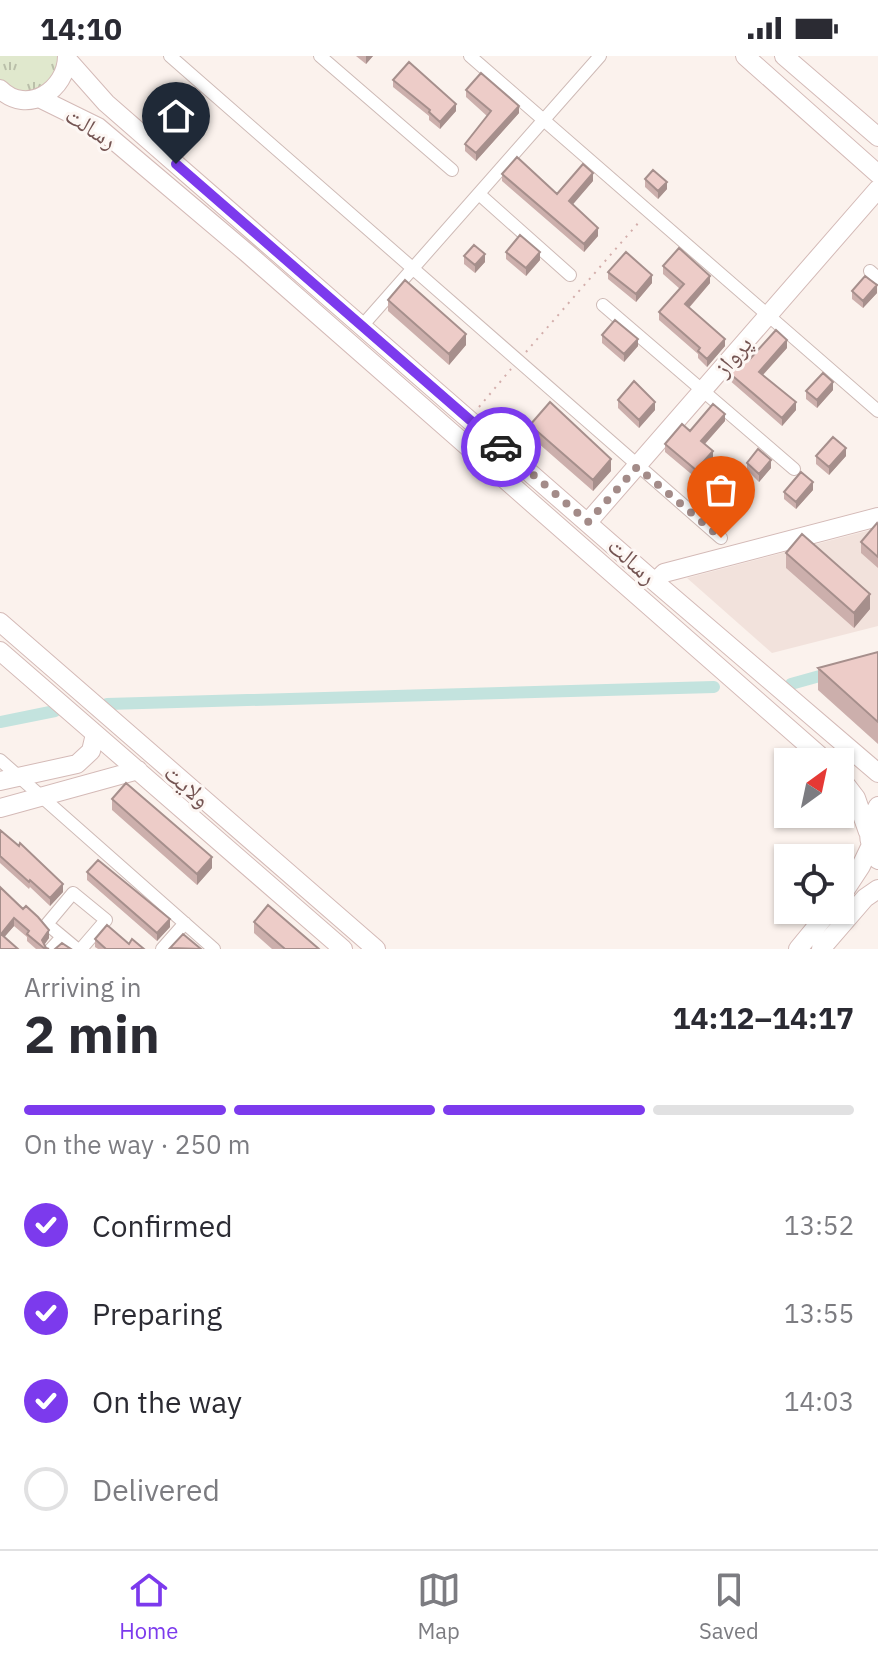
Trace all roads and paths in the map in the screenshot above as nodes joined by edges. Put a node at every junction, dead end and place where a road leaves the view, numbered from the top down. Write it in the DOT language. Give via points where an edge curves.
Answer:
graph roads {
  1 [pos="170,56"];
  2 [pos="470,56"];
  3 [pos="600,56"];
  4 [pos="745,56"];
  5 [pos="784,56"];
  6 [pos="67,58"];
  7 [pos="325,58"];
  8 [pos="0,89"];
  9 [pos="32,99"];
  10 [pos="0,113"];
  11 [pos="544,119"];
  12 [pos="878,137"];
  13 [pos="452,170"];
  14 [pos="878,174"];
  15 [pos="878,189"];
  16 [pos="479,194"];
  17 [pos="648,211"];
  18 [pos="412,269"];
  19 [pos="570,275"];
  20 [pos="603,305"];
  21 [pos="769,314"];
  22 [pos="362,326"];
  23 [pos="518,361"];
  24 [pos="703,391"];
  25 [pos="878,411"];
  26 [pos="468,419"];
  27 [pos="637,467"];
  28 [pos="794,469"];
  29 [pos="878,517"];
  30 [pos="588,522"];
  31 [pos="721,538"];
  32 [pos="655,582"];
  33 [pos="0,622"];
  34 [pos="0,651"];
  35 [pos="95,734"];
  36 [pos="811,748"];
  37 [pos="0,760"];
  38 [pos="138,770"];
  39 [pos="878,773"];
  40 [pos="20,776"];
  41 [pos="0,781"];
  42 [pos="42,795"];
  43 [pos="854,795"];
  44 [pos="878,806"];
  45 [pos="0,808"];
  46 [pos="872,846"];
  47 [pos="854,879"];
  48 [pos="878,889"];
  49 [pos="185,923"];
  50 [pos="819,924"];
  51 [pos="62,937"];
  52 [pos="51,949"];
  53 [pos="79,949"];
  54 [pos="162,949"];
  55 [pos="214,949"];
  56 [pos="343,949"];
  57 [pos="376,949"];
  58 [pos="798,949"];
  59 [pos="821,949"];
  1 -- 18 [label="street"];
  2 -- 11 [label="street"];
  3 -- 11 [label="street"];
  4 -- 14 [label="street"];
  5 -- 12 [label="street"];
  6 -- 9 [label="street" via="59,84"];
  6 -- 22 [label="street, رسالت" via="106,103"];
  7 -- 13 [label="street"];
  8 -- 9 [label="street, رسالت" via="13,98"];
  9 -- 10 [label="street"];
  9 -- 36 [label="street, رسالت" via="98,127"];
  11 -- 16 [label="street"];
  11 -- 17 [label="street"];
  15 -- 21 [label="street, پرواز"];
  16 -- 18 [label="street"];
  16 -- 19 [label="street"];
  17 -- 21 [label="street"];
  17 -- 23 [label="path"];
  18 -- 22 [label="street"];
  18 -- 23 [label="street"];
  20 -- 24 [label="street"];
  21 -- 24 [label="street, پرواز"];
  21 -- 25 [label="street"];
  22 -- 26 [label="street, رسالت"];
  23 -- 26 [label="path"];
  23 -- 27 [label="street"];
  24 -- 27 [label="street, پرواز"];
  24 -- 28 [label="street"];
  26 -- 30 [label="street, رسالت"];
  27 -- 30 [label="street, پرواز"];
  27 -- 31 [label="street"];
  29 -- 32 [label="street" via="664,573"];
  30 -- 32 [label="street, رسالت"];
  32 -- 39 [label="street, رسالت"];
  33 -- 57 [label="street, ولایت"];
  34 -- 35 [label="street, ولایت"];
  35 -- 38 [label="street, ولایت"];
  35 -- 40 [label="street" via="86,759"];
  37 -- 40 [label="street"];
  38 -- 42 [label="street"];
  38 -- 56 [label="street, ولایت"];
  40 -- 41 [label="street"];
  40 -- 42 [label="street"];
  42 -- 45 [label="street"];
  42 -- 49 [label="street"];
  43 -- 46 [label="street"];
  44 -- 46 [label="street" via="870,819"];
  46 -- 47 [label="street"];
  48 -- 59 [label="street"];
  49 -- 54 [label="street"];
  49 -- 55 [label="street"];
  50 -- 58 [label="street"];
  51 -- 52 [label="street"];
  51 -- 53 [label="street"];
  51 -- 53 [label="street" via="47,924 73,893 106,920"];
}
